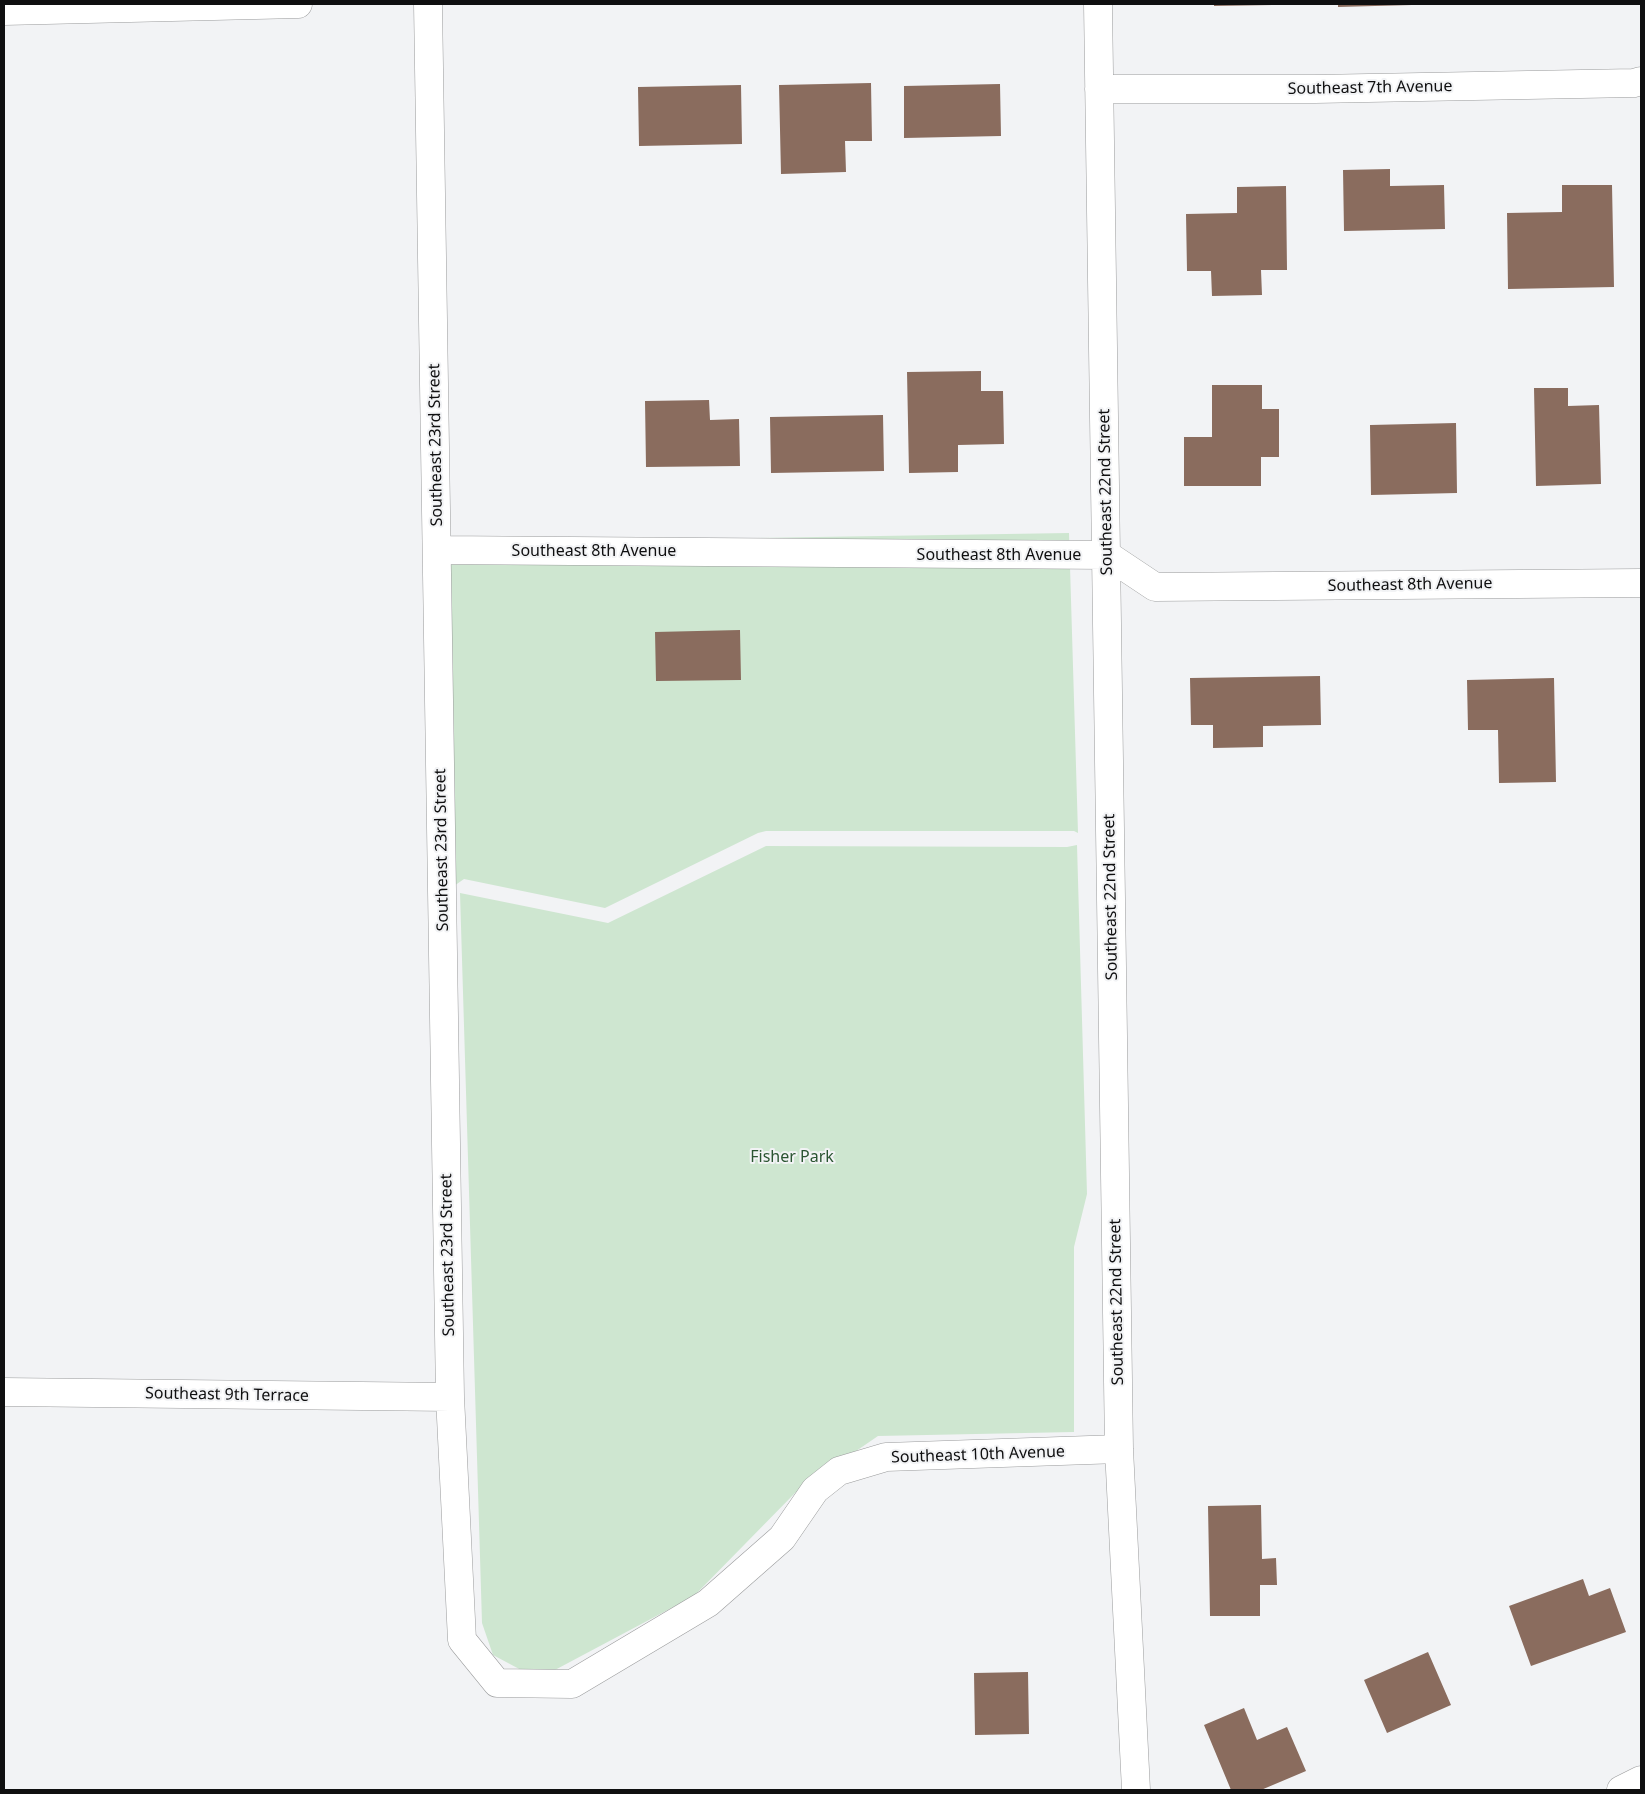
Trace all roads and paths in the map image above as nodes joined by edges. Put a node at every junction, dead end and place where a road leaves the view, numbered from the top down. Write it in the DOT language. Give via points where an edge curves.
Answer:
graph roads {
  1 [pos="298,4"];
  2 [pos="428,4"];
  3 [pos="1098,4"];
  4 [pos="4,11"];
  5 [pos="1641,81"];
  6 [pos="1099,89"];
  7 [pos="438,550"];
  8 [pos="1107,556"];
  9 [pos="1641,583"];
  10 [pos="4,1392"];
  11 [pos="450,1397"];
  12 [pos="1119,1449"];
  13 [pos="497,1683"];
  14 [pos="1641,1780"];
  15 [pos="1136,1790"];
  16 [pos="1621,1790"];
  1 -- 4 [label="street"];
  2 -- 7 [label="street, Southeast 23rd Street"];
  3 -- 6 [label="street, Southeast 22nd Street"];
  5 -- 6 [label="street, Southeast 7th Avenue"];
  6 -- 8 [label="street, Southeast 22nd Street"];
  7 -- 8 [label="street, Southeast 8th Avenue"];
  7 -- 11 [label="street, Southeast 23rd Street"];
  8 -- 9 [label="street, Southeast 8th Avenue" via="1155,588"];
  8 -- 12 [label="street, Southeast 22nd Street"];
  10 -- 11 [label="street, Southeast 9th Terrace"];
  11 -- 13 [label="street, Southeast 23rd Street" via="462,1640"];
  12 -- 13 [label="street, Southeast 10th Avenue" via="886,1457 839,1471 815,1490 782,1538 708,1603 572,1684"];
  12 -- 15 [label="street, Southeast 22nd Street"];
  14 -- 16 [label="street"];
}
